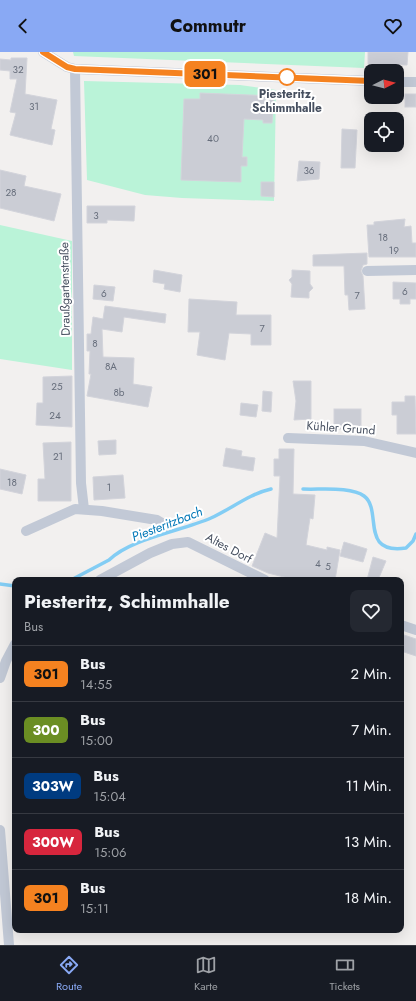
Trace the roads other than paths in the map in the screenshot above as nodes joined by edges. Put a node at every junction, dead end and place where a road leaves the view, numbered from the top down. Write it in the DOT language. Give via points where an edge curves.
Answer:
graph roads {
  1 [pos="43,52"];
  2 [pos="75,69"];
  3 [pos="364,81"];
  4 [pos="404,82"];
  5 [pos="416,82"];
  6 [pos="416,270"];
  7 [pos="367,271"];
  8 [pos="288,438"];
  9 [pos="416,453"];
  10 [pos="84,509"];
  11 [pos="167,526"];
  12 [pos="26,531"];
  13 [pos="106,577"];
  14 [pos="258,577"];
  15 [pos="404,626"];
  16 [pos="416,630"];
  17 [pos="12,650"];
  18 [pos="0,678"];
  19 [pos="0,830"];
  20 [pos="9,945"];
  1 -- 2 [label="street"];
  2 -- 3 [label="street"];
  2 -- 10 [label="street, Draußgartenstraße" via="81,483"];
  4 -- 5 [label="street"];
  6 -- 7 [label="street"];
  8 -- 9 [label="street, Kühler Grund" via="364,441"];
  10 -- 11 [label="street" via="157,520"];
  10 -- 12 [label="street" via="65,513"];
  13 -- 14 [label="street, Altes Dorf" via="180,542 194,544"];
  15 -- 16 [label="street"];
  17 -- 18 [label="street"];
  19 -- 20 [label="street"];
}
